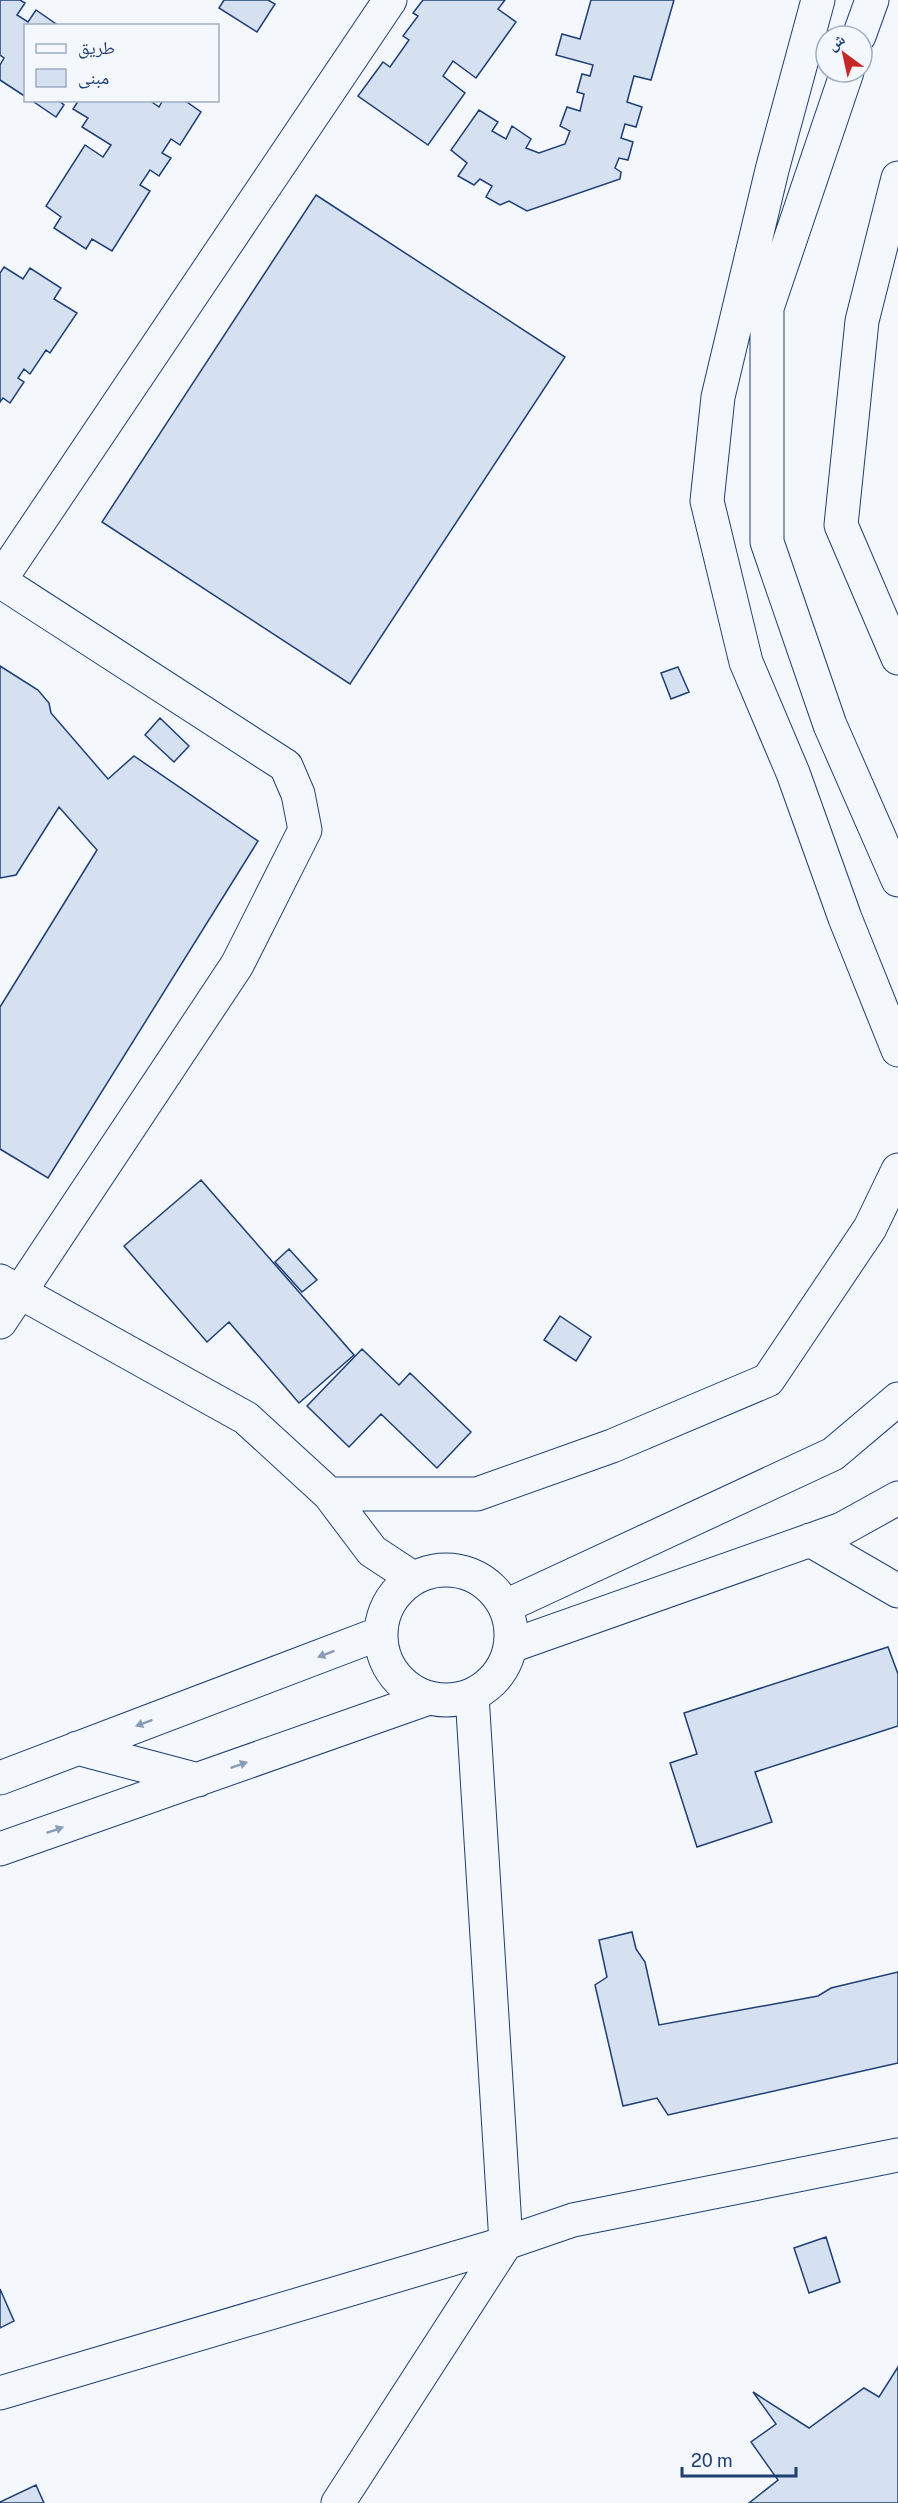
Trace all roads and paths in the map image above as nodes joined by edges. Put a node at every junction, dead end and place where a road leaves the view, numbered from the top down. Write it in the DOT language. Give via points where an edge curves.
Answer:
graph roads {
  1 [pos="390,0"];
  2 [pos="818,0"];
  3 [pos="872,0"];
  4 [pos="863,24"];
  5 [pos="843,84"];
  6 [pos="898,178"];
  7 [pos="0,580"];
  8 [pos="898,658"];
  9 [pos="898,880"];
  10 [pos="898,1050"];
  11 [pos="898,1170"];
  12 [pos="10,1288"];
  13 [pos="0,1322"];
  14 [pos="898,1399"];
  15 [pos="329,1494"];
  16 [pos="898,1498"];
  17 [pos="810,1540"];
  18 [pos="413,1578"];
  19 [pos="898,1591"];
  20 [pos="506,1606"];
  21 [pos="381,1633"];
  22 [pos="511,1646"];
  23 [pos="472,1695"];
  24 [pos="429,1698"];
  25 [pos="77,1748"];
  26 [pos="0,1778"];
  27 [pos="198,1780"];
  28 [pos="0,1849"];
  29 [pos="898,2155"];
  30 [pos="506,2243"];
  31 [pos="0,2393"];
  32 [pos="338,2503"];
  1 -- 7 [label="street"];
  2 -- 10 [label="street" via="772,170 718,397 707,501 746,662 793,773"];
  3 -- 4 [label="street"];
  5 -- 9 [label="street" via="767,308 767,542 830,725"];
  6 -- 8 [label="street" via="862,321 841,525"];
  7 -- 12 [label="street" via="286,766 298,794 305,830 237,965"];
  11 -- 15 [label="street" via="870,1228 768,1380 612,1446 477,1494"];
  12 -- 13 [label="street"];
  12 -- 15 [label="street" via="246,1418"];
  14 -- 20 [label="street" via="832,1454"];
  15 -- 18 [label="street" via="372,1551"];
  16 -- 17 [label="street" via="842,1529"];
  17 -- 19 [label="street"];
  17 -- 22 [label="street"];
  18 -- 20 [label="street" via="433,1570 455,1570 476,1576"];
  18 -- 21 [label="street" via="396,1593 385,1611"];
  20 -- 22 [label="street" via="512,1626"];
  21 -- 24 [label="street" via="383,1654 394,1674 409,1689"];
  21 -- 25 [label="street, one-way"];
  22 -- 23 [label="street" via="497,1675"];
  23 -- 24 [label="street" via="451,1701"];
  23 -- 30 [label="street"];
  27 -- 24 [label="street, one-way"];
  25 -- 26 [label="street"];
  25 -- 27 [label="street"];
  28 -- 27 [label="street, one-way"];
  29 -- 30 [label="street" via="573,2220"];
  30 -- 31 [label="street"];
  30 -- 32 [label="street"];
}
